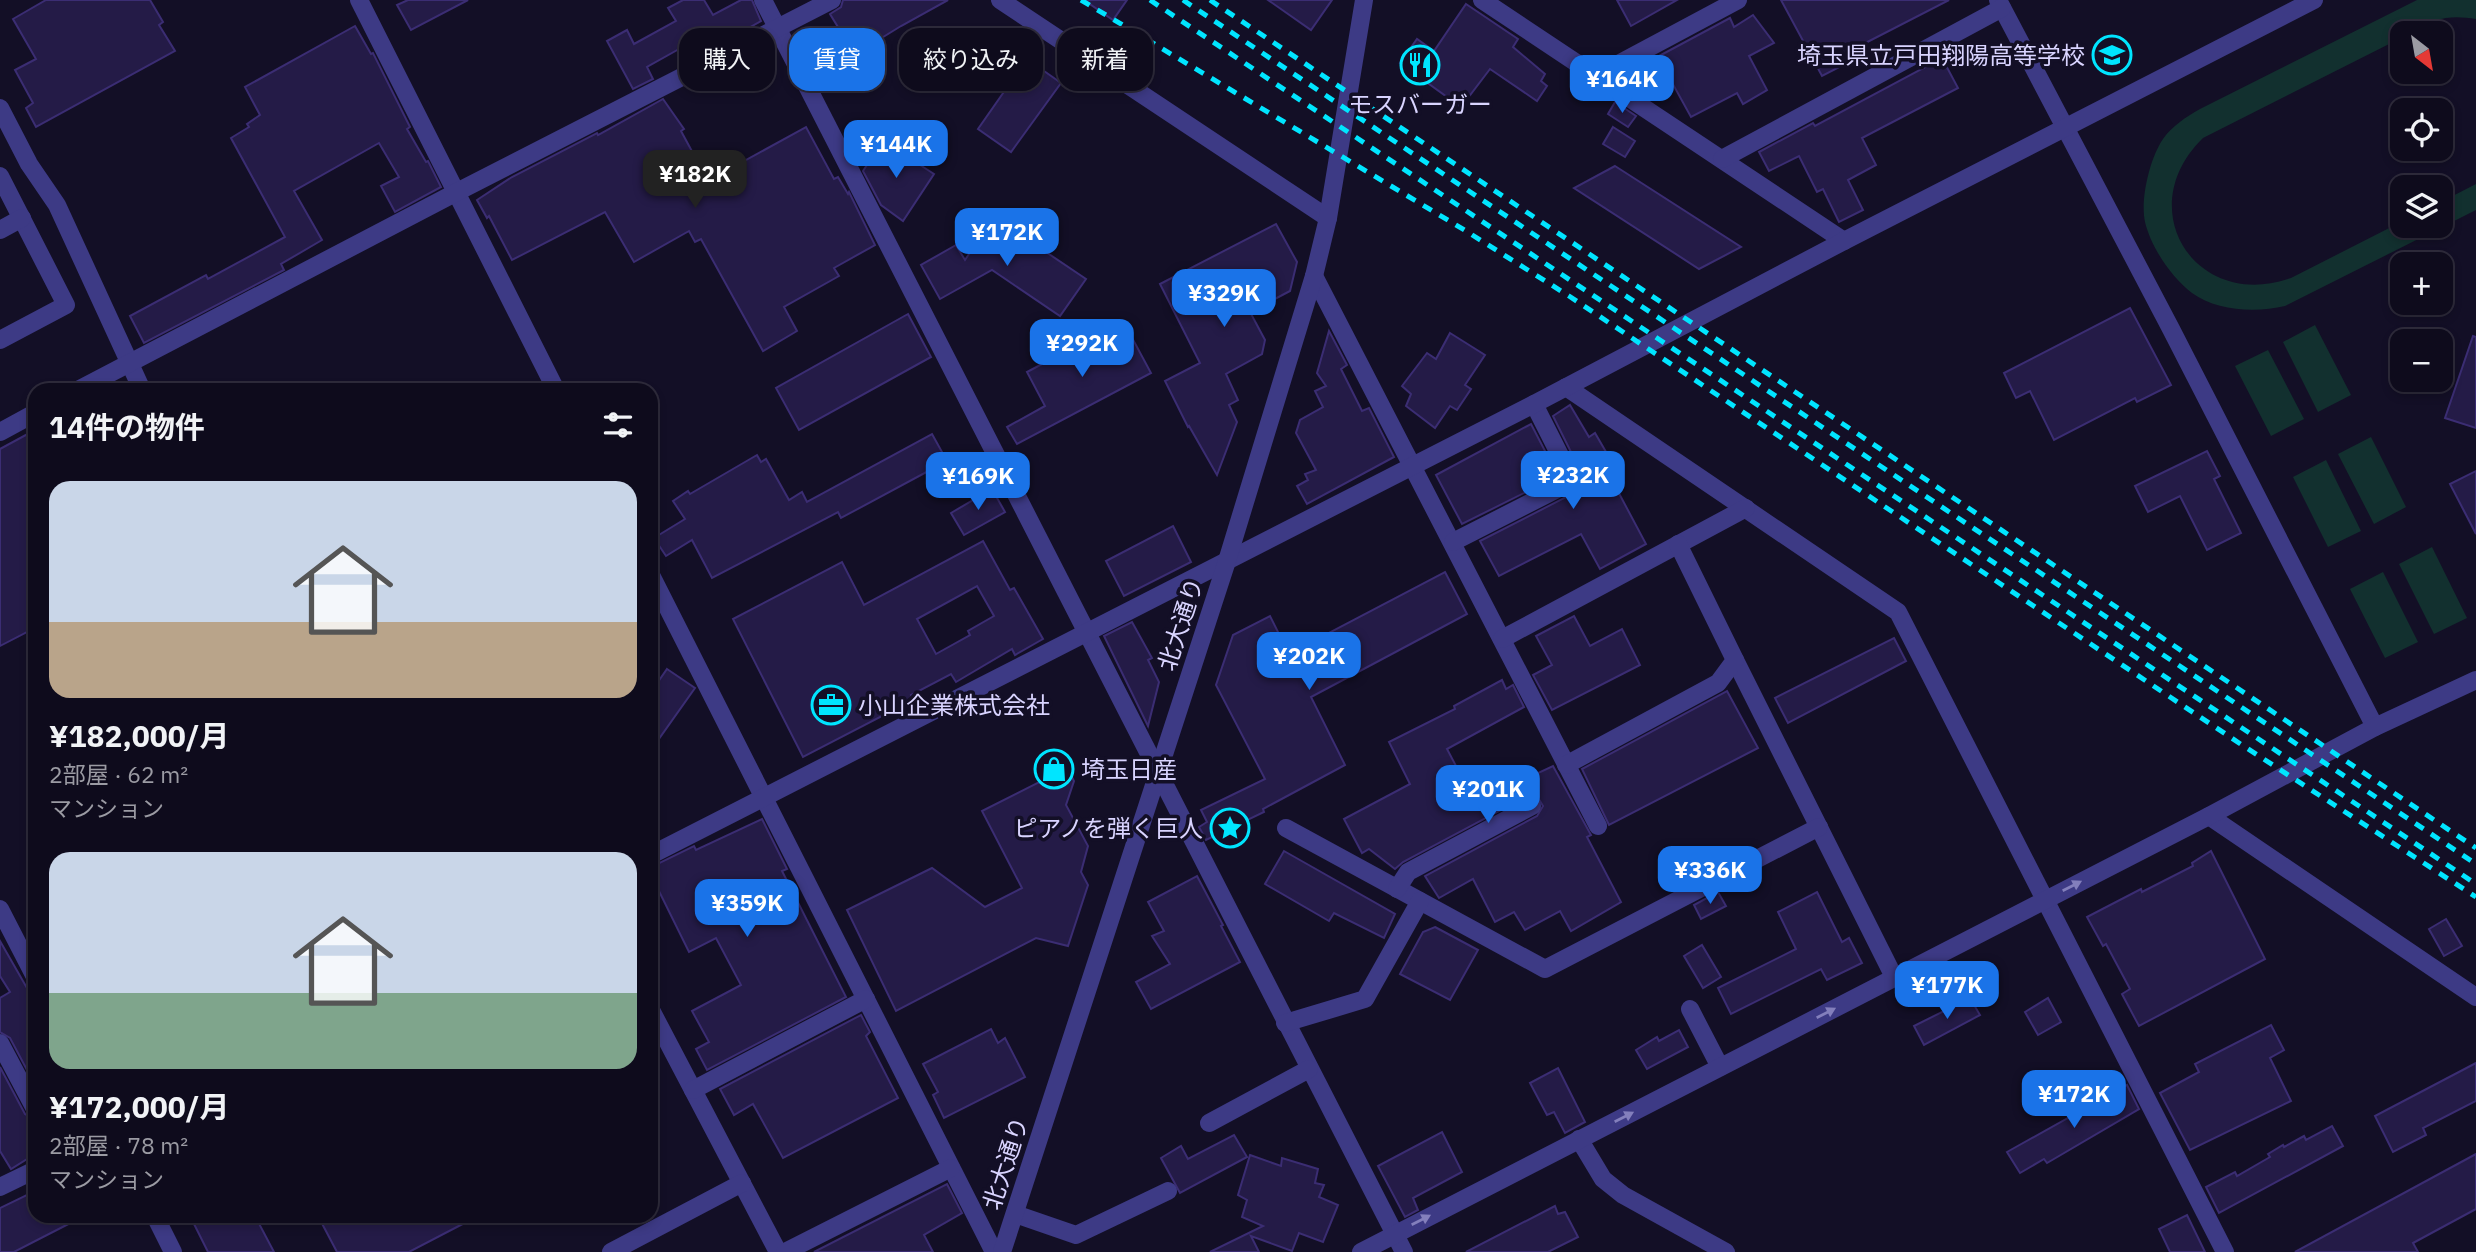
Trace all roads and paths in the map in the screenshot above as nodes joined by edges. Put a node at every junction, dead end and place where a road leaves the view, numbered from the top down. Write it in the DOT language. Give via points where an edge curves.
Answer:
graph roads {
  1 [pos="359,0"];
  2 [pos="763,0"];
  3 [pos="832,0"];
  4 [pos="1000,0"];
  5 [pos="1364,0"];
  6 [pos="1482,0"];
  7 [pos="1738,0"];
  8 [pos="2314,0"];
  9 [pos="2000,4"];
  10 [pos="777,29"];
  11 [pos="1596,76"];
  12 [pos="0,108"];
  13 [pos="2064,129"];
  14 [pos="1721,159"];
  15 [pos="0,176"];
  16 [pos="455,193"];
  17 [pos="22,218"];
  18 [pos="1328,218"];
  19 [pos="0,230"];
  20 [pos="1844,241"];
  21 [pos="1314,276"];
  22 [pos="0,340"];
  23 [pos="128,363"];
  24 [pos="91,383"];
  25 [pos="138,383"];
  26 [pos="552,383"];
  27 [pos="1566,387"];
  28 [pos="1534,404"];
  29 [pos="28,417"];
  30 [pos="0,432"];
  31 [pos="1412,467"];
  32 [pos="1746,508"];
  33 [pos="1453,541"];
  34 [pos="1678,544"];
  35 [pos="1227,561"];
  36 [pos="658,589"];
  37 [pos="1085,632"];
  38 [pos="1502,639"];
  39 [pos="1735,660"];
  40 [pos="2476,680"];
  41 [pos="2375,727"];
  42 [pos="1566,765"];
  43 [pos="1157,772"];
  44 [pos="764,797"];
  45 [pos="1532,806"];
  46 [pos="2209,816"];
  47 [pos="1598,826"];
  48 [pos="1819,827"];
  49 [pos="1286,828"];
  50 [pos="658,851"];
  51 [pos="1397,889"];
  52 [pos="2046,900"];
  53 [pos="1420,901"];
  54 [pos="0,909"];
  55 [pos="28,963"];
  56 [pos="1894,978"];
  57 [pos="2476,998"];
  58 [pos="866,999"];
  59 [pos="1690,1009"];
  60 [pos="658,1023"];
  61 [pos="1285,1023"];
  62 [pos="0,1043"];
  63 [pos="1720,1067"];
  64 [pos="1310,1069"];
  65 [pos="693,1090"];
  66 [pos="28,1096"];
  67 [pos="1209,1123"];
  68 [pos="1579,1139"];
  69 [pos="951,1168"];
  70 [pos="28,1173"];
  71 [pos="742,1184"];
  72 [pos="0,1187"];
  73 [pos="1168,1191"];
  74 [pos="1015,1214"];
  75 [pos="158,1223"];
  76 [pos="1395,1234"];
  77 [pos="173,1252"];
  78 [pos="611,1252"];
  79 [pos="778,1252"];
  80 [pos="785,1252"];
  81 [pos="993,1252"];
  82 [pos="1002,1252"];
  83 [pos="1361,1252"];
  84 [pos="1404,1252"];
  85 [pos="1726,1252"];
  86 [pos="2225,1252"];
  1 -- 16 [label="street"];
  2 -- 10 [label="street"];
  3 -- 10 [label="street"];
  4 -- 18 [label="street"];
  5 -- 18 [label="street, 北大通り"];
  6 -- 11 [label="street"];
  7 -- 11 [label="street"];
  8 -- 13 [label="street"];
  9 -- 13 [label="street"];
  9 -- 14 [label="street"];
  10 -- 16 [label="street"];
  10 -- 37 [label="street"];
  11 -- 14 [label="street"];
  12 -- 23 [label="street" via="57,205"];
  13 -- 20 [label="street"];
  13 -- 41 [label="street"];
  14 -- 20 [label="street"];
  15 -- 17 [label="street"];
  16 -- 23 [label="street"];
  16 -- 26 [label="street"];
  17 -- 19 [label="street"];
  17 -- 22 [label="street" via="66,305"];
  18 -- 21 [label="street, 北大通り"];
  20 -- 27 [label="street"];
  21 -- 31 [label="street"];
  21 -- 35 [label="street, 北大通り"];
  23 -- 24 [label="street"];
  23 -- 25 [label="street"];
  27 -- 28 [label="street"];
  27 -- 32 [label="street"];
  28 -- 31 [label="street"];
  28 -- 33 [label="street" via="1573,481"];
  29 -- 30 [label="street"];
  31 -- 33 [label="street"];
  31 -- 35 [label="street"];
  32 -- 34 [label="street"];
  32 -- 52 [label="street" via="1898,612"];
  33 -- 38 [label="street"];
  34 -- 38 [label="street"];
  34 -- 39 [label="street"];
  35 -- 37 [label="street"];
  35 -- 43 [label="street, 北大通り"];
  36 -- 44 [label="street"];
  37 -- 43 [label="street"];
  37 -- 44 [label="street"];
  38 -- 42 [label="street"];
  39 -- 42 [label="street" via="1718,683"];
  39 -- 48 [label="street"];
  40 -- 41 [label="street"];
  41 -- 46 [label="street"];
  42 -- 47 [label="street"];
  43 -- 61 [label="street"];
  43 -- 74 [label="street, 北大通り"];
  44 -- 50 [label="street"];
  44 -- 58 [label="street"];
  45 -- 51 [label="street" via="1408,872"];
  52 -- 46 [label="street, one-way"];
  46 -- 57 [label="street"];
  48 -- 53 [label="street" via="1545,970"];
  48 -- 56 [label="street"];
  49 -- 51 [label="street"];
  51 -- 53 [label="street"];
  52 -- 56 [label="street"];
  52 -- 86 [label="street"];
  53 -- 61 [label="street" via="1365,999"];
  54 -- 55 [label="street"];
  63 -- 56 [label="street, one-way"];
  58 -- 65 [label="street"];
  58 -- 69 [label="street"];
  59 -- 63 [label="street"];
  60 -- 65 [label="street"];
  61 -- 64 [label="street"];
  62 -- 66 [label="street"];
  68 -- 63 [label="street, one-way"];
  64 -- 67 [label="street"];
  64 -- 76 [label="street"];
  65 -- 71 [label="street"];
  76 -- 68 [label="street, one-way"];
  68 -- 85 [label="street" via="1603,1179 1623,1195"];
  69 -- 80 [label="street"];
  69 -- 81 [label="street"];
  70 -- 72 [label="street"];
  71 -- 78 [label="street"];
  71 -- 79 [label="street"];
  73 -- 74 [label="street" via="1076,1235"];
  74 -- 82 [label="street, 北大通り"];
  75 -- 77 [label="street"];
  76 -- 83 [label="street"];
  76 -- 84 [label="street"];
}
